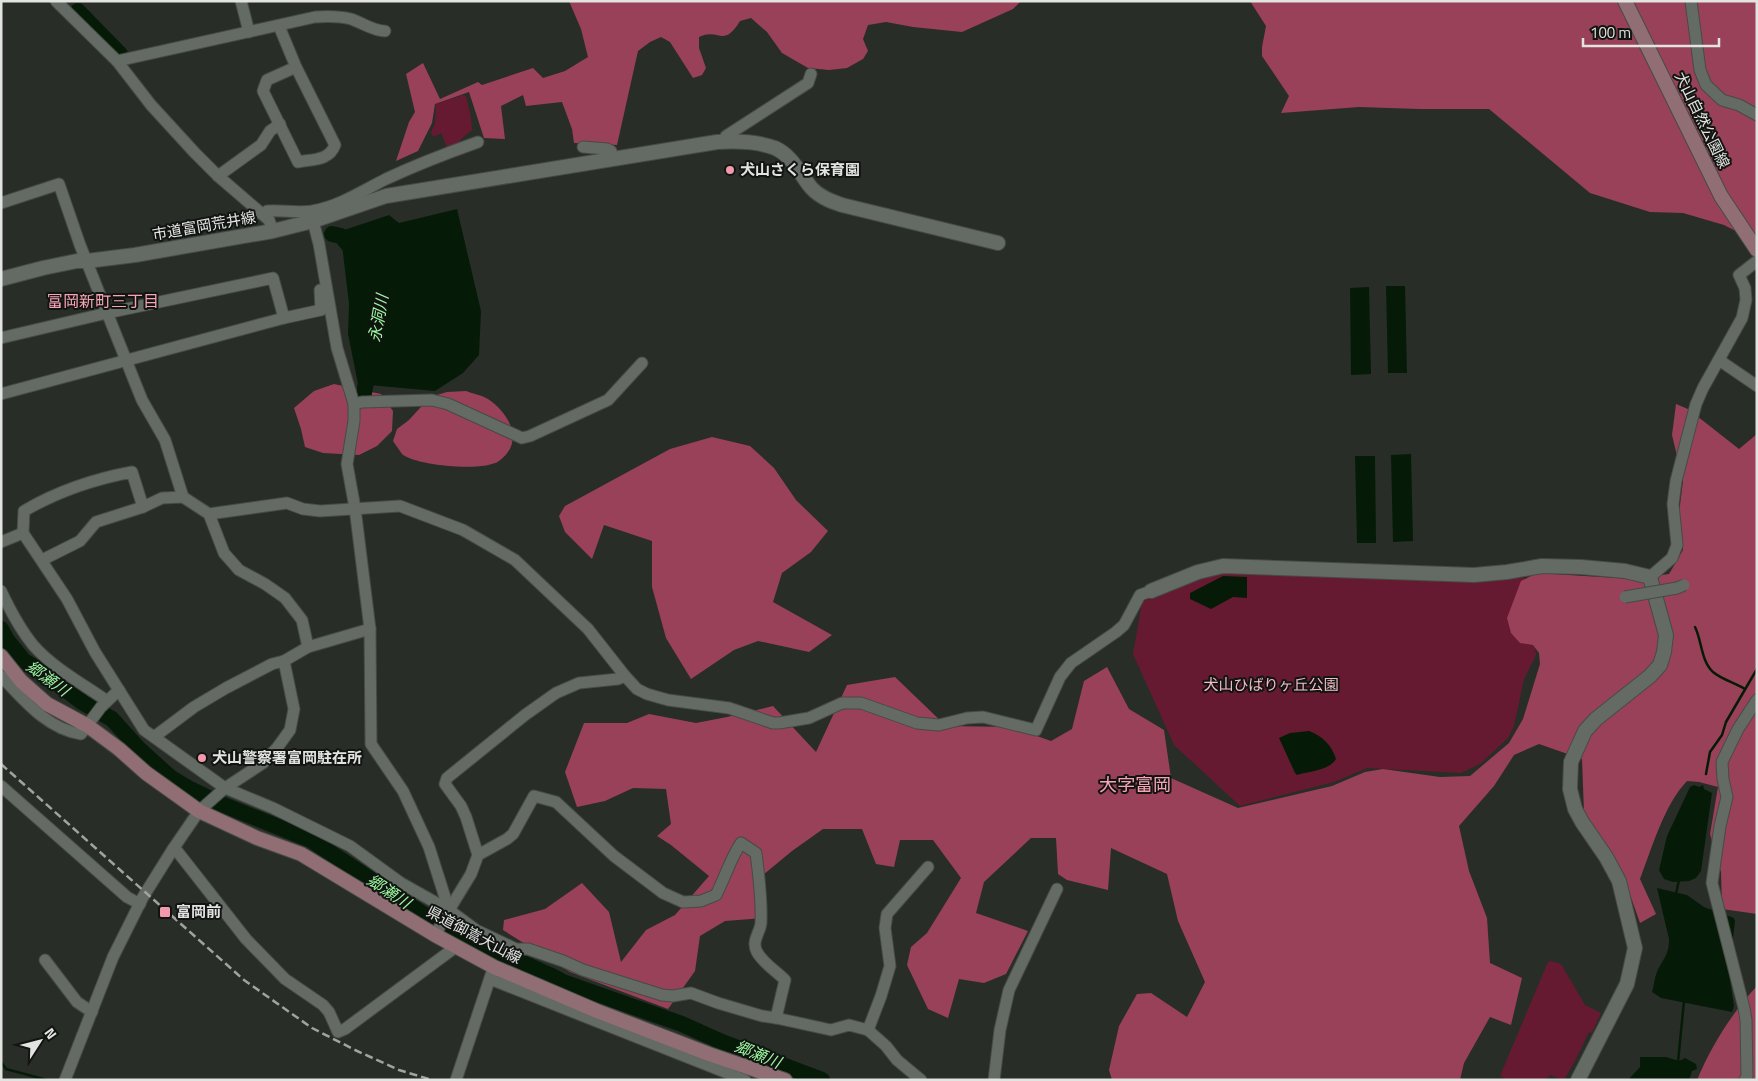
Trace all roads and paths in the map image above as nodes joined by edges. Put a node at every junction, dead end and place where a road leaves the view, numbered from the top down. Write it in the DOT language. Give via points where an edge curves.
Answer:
graph roads {
  1 [pos="56,1"];
  2 [pos="242,1"];
  3 [pos="1625,1"];
  4 [pos="1691,1"];
  5 [pos="279,26"];
  6 [pos="249,32"];
  7 [pos="385,32"];
  8 [pos="117,61"];
  9 [pos="296,68"];
  10 [pos="811,74"];
  11 [pos="1757,115"];
  12 [pos="280,124"];
  13 [pos="478,142"];
  14 [pos="726,142"];
  15 [pos="583,146"];
  16 [pos="614,158"];
  17 [pos="218,176"];
  18 [pos="1,203"];
  19 [pos="264,214"];
  20 [pos="313,221"];
  21 [pos="273,231"];
  22 [pos="998,243"];
  23 [pos="319,244"];
  24 [pos="1757,250"];
  25 [pos="87,261"];
  26 [pos="1757,261"];
  27 [pos="1,280"];
  28 [pos="107,313"];
  29 [pos="284,318"];
  30 [pos="1,338"];
  31 [pos="126,359"];
  32 [pos="1719,360"];
  33 [pos="642,363"];
  34 [pos="1757,386"];
  35 [pos="1,394"];
  36 [pos="354,404"];
  37 [pos="184,497"];
  38 [pos="143,507"];
  39 [pos="355,508"];
  40 [pos="209,514"];
  41 [pos="23,533"];
  42 [pos="1,542"];
  43 [pos="42,560"];
  44 [pos="1650,577"];
  45 [pos="1684,584"];
  46 [pos="1,591"];
  47 [pos="1151,591"];
  48 [pos="1625,597"];
  49 [pos="370,628"];
  50 [pos="308,647"];
  51 [pos="1,656"];
  52 [pos="284,660"];
  53 [pos="1,676"];
  54 [pos="625,676"];
  55 [pos="119,690"];
  56 [pos="1757,700"];
  57 [pos="104,704"];
  58 [pos="88,726"];
  59 [pos="154,737"];
  60 [pos="1,786"];
  61 [pos="225,788"];
  62 [pos="199,811"];
  63 [pos="173,849"];
  64 [pos="478,855"];
  65 [pos="928,867"];
  66 [pos="1057,889"];
  67 [pos="140,904"];
  68 [pos="449,910"];
  69 [pos="436,933"];
  70 [pos="457,946"];
  71 [pos="45,960"];
  72 [pos="492,973"];
  73 [pos="92,1012"];
  74 [pos="776,1018"];
  75 [pos="868,1030"];
  76 [pos="710,1060"];
  77 [pos="1746,1078"];
  78 [pos="65,1080"];
  79 [pos="456,1080"];
  80 [pos="713,1080"];
  81 [pos="746,1080"];
  82 [pos="785,1080"];
  83 [pos="921,1080"];
  84 [pos="994,1080"];
  85 [pos="1578,1080"];
  1 -- 8 [label="street"];
  2 -- 6 [label="street"];
  3 -- 24 [label="main road, 犬山自然公園線" via="1721,196"];
  4 -- 11 [label="street" via="1700,70 1706,85 1722,100"];
  5 -- 6 [label="street"];
  5 -- 7 [label="street" via="315,17 330,17 350,19"];
  5 -- 9 [label="street"];
  6 -- 8 [label="street"];
  8 -- 17 [label="street" via="151,105"];
  9 -- 12 [label="street" via="267,80 263,91"];
  9 -- 12 [label="street" via="334,145 332,152 326,157 298,162"];
  10 -- 14 [label="street" via="808,82 726,136"];
  12 -- 17 [label="street" via="261,145"];
  13 -- 19 [label="street" via="424,162 354,197 326,207 311,211 267,211"];
  14 -- 16 [label="street, 市道富岡荒井線"];
  14 -- 22 [label="street, 市道富岡荒井線" via="759,144 777,149 795,165 810,187 826,199 842,205"];
  15 -- 16 [label="street" via="607,149"];
  16 -- 20 [label="street, 市道富岡荒井線" via="386,196"];
  17 -- 19 [label="street"];
  18 -- 25 [label="street" via="59,184"];
  19 -- 21 [label="street"];
  20 -- 21 [label="street, 市道富岡荒井線"];
  20 -- 23 [label="street"];
  21 -- 25 [label="street, 市道富岡荒井線"];
  23 -- 29 [label="street" via="321,310"];
  23 -- 36 [label="street" via="337,348"];
  25 -- 27 [label="street, 市道富岡荒井線" via="43,268"];
  25 -- 28 [label="street"];
  26 -- 32 [label="street" via="1739,275 1746,300 1742,318"];
  28 -- 29 [label="street" via="273,278"];
  28 -- 30 [label="street"];
  28 -- 31 [label="street"];
  29 -- 31 [label="street"];
  31 -- 35 [label="street"];
  31 -- 37 [label="street" via="142,400 166,440"];
  32 -- 34 [label="street"];
  32 -- 44 [label="street" via="1696,404 1676,481 1673,504 1677,545 1672,558"];
  33 -- 36 [label="street" via="608,400 522,438 448,404 432,400"];
  36 -- 39 [label="street" via="347,464"];
  37 -- 38 [label="street" via="162,498"];
  37 -- 40 [label="street"];
  38 -- 41 [label="street" via="132,472 101,478 46,498 24,511"];
  38 -- 43 [label="street" via="96,522 80,541"];
  39 -- 40 [label="street" via="320,511 287,504"];
  39 -- 49 [label="street"];
  39 -- 54 [label="street" via="400,506 463,530 497,548 515,560 588,629"];
  40 -- 50 [label="street" via="224,553 240,570 285,598 302,620"];
  41 -- 42 [label="street"];
  41 -- 43 [label="street"];
  43 -- 55 [label="street"];
  44 -- 47 [label="street" via="1581,567 1542,566 1474,575 1223,566 1198,572"];
  44 -- 85 [label="street" via="1666,635 1660,665 1596,719 1585,731 1571,762 1570,789 1575,808 1618,881 1635,948 1624,992"];
  45 -- 48 [label="street, bridge"];
  46 -- 57 [label="street" via="34,645"];
  47 -- 54 [label="street" via="1140,595 1120,629 1071,663 1060,677 1036,730 983,717 939,725 917,723 853,702 836,704 801,720 773,723 729,708 647,694"];
  49 -- 50 [label="street"];
  49 -- 68 [label="street" via="371,744 407,799 429,847"];
  50 -- 52 [label="street"];
  51 -- 58 [label="main road, 県道御嵩犬山線" via="47,704"];
  52 -- 59 [label="street" via="226,688"];
  52 -- 61 [label="street" via="294,709 290,730 263,763"];
  53 -- 58 [label="street" via="51,723 82,734"];
  54 -- 64 [label="street" via="579,683 548,698 447,778 445,784 461,806"];
  55 -- 57 [label="street"];
  55 -- 59 [label="street" via="144,730"];
  56 -- 77 [label="street" via="1722,762 1727,797 1712,884 1746,1020"];
  57 -- 58 [label="street"];
  58 -- 62 [label="main road, 県道御嵩犬山線"];
  59 -- 61 [label="street"];
  60 -- 67 [label="street"];
  61 -- 62 [label="street"];
  61 -- 68 [label="street" via="350,846 401,882"];
  62 -- 63 [label="street"];
  62 -- 69 [label="main road, 県道御嵩犬山線" via="301,854"];
  63 -- 67 [label="street"];
  63 -- 70 [label="street" via="246,939 285,979 323,1005 338,1032"];
  64 -- 68 [label="street" via="471,874"];
  64 -- 74 [label="street" via="513,834 534,796 556,802 614,856 663,893 683,902 701,901 716,895 741,843 756,853 761,925 754,942 763,960 784,980"];
  65 -- 75 [label="street" via="887,914 885,928 890,966"];
  66 -- 84 [label="street" via="1009,990"];
  67 -- 73 [label="street" via="113,957"];
  68 -- 69 [label="street"];
  68 -- 74 [label="street" via="476,930 516,949 563,961 662,995 691,993"];
  69 -- 70 [label="main road, 県道御嵩犬山線"];
  70 -- 72 [label="main road, 県道御嵩犬山線"];
  71 -- 73 [label="street" via="77,1002"];
  72 -- 76 [label="main road, 県道御嵩犬山線" via="597,1011"];
  72 -- 79 [label="street"];
  73 -- 78 [label="street"];
  74 -- 75 [label="street" via="831,1030 849,1025"];
  75 -- 83 [label="street"];
  76 -- 80 [label="street"];
  76 -- 81 [label="street"];
  76 -- 82 [label="main road, 県道御嵩犬山線"];
}
